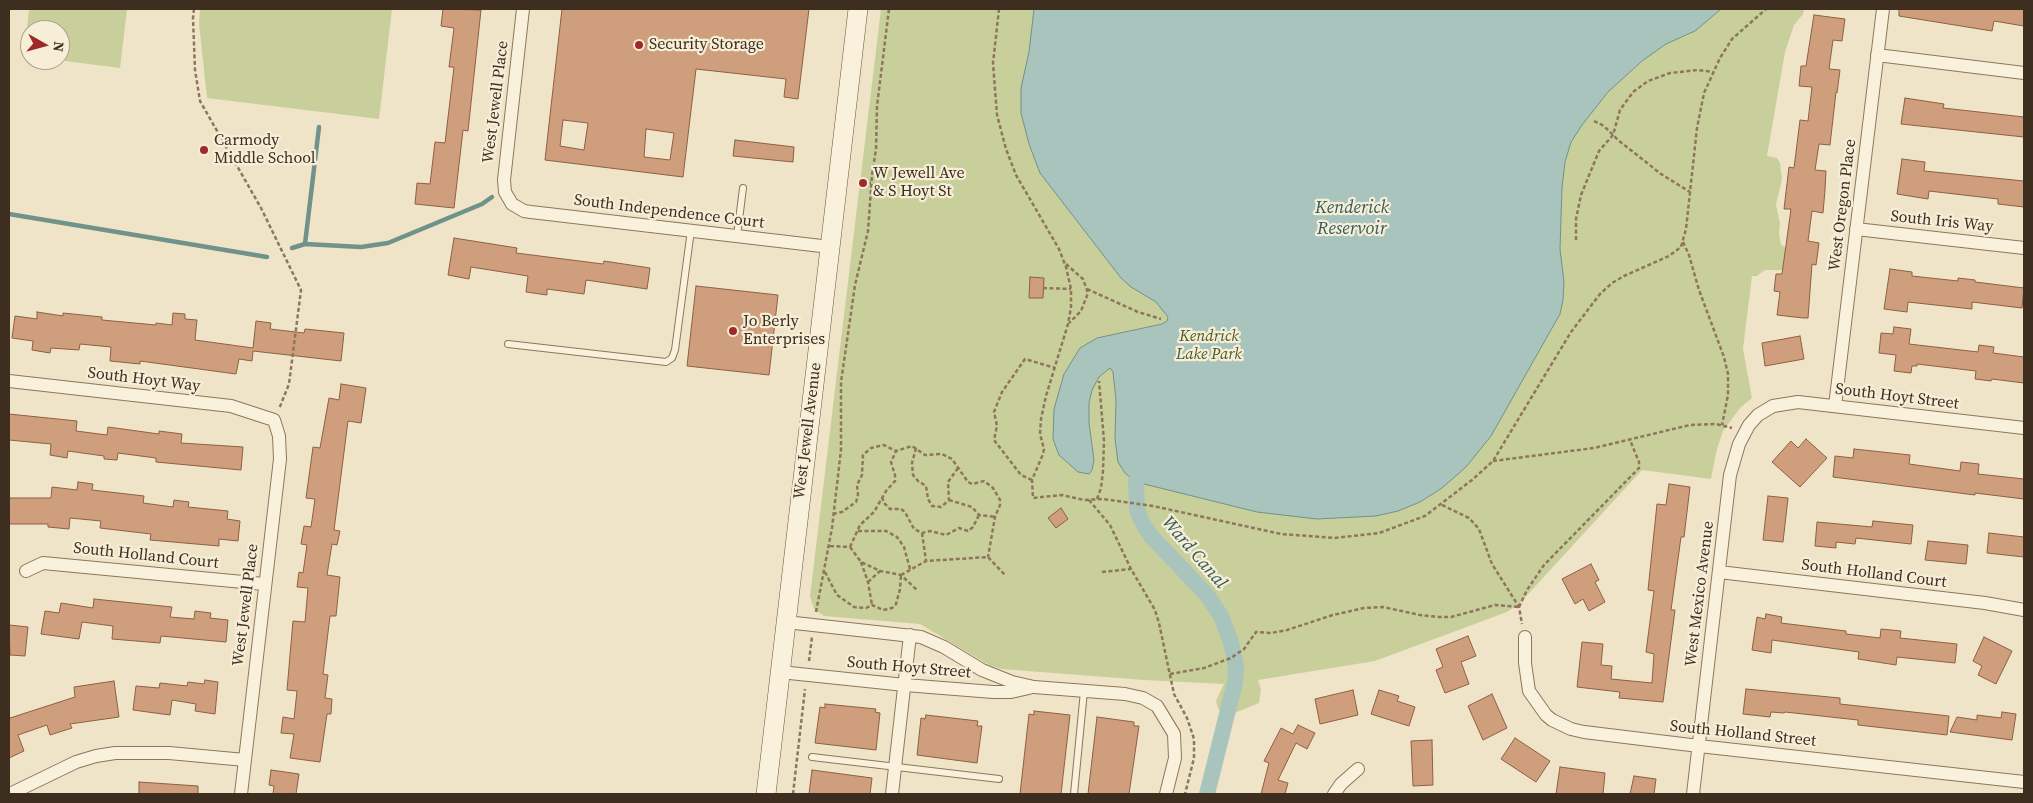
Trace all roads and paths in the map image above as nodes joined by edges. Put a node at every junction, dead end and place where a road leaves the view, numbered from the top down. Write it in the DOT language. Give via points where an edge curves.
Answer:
graph roads {
  1 [pos="194,9"];
  2 [pos="523,9"];
  3 [pos="858,9"];
  4 [pos="889,9"];
  5 [pos="999,9"];
  6 [pos="1766,9"];
  7 [pos="1884,9"];
  8 [pos="1877,55"];
  9 [pos="1713,72"];
  10 [pos="2024,72"];
  11 [pos="1594,120"];
  12 [pos="1613,135"];
  13 [pos="863,182"];
  14 [pos="872,183"];
  15 [pos="744,188"];
  16 [pos="1690,192"];
  17 [pos="508,199"];
  18 [pos="1856,229"];
  19 [pos="691,230"];
  20 [pos="737,236"];
  21 [pos="1576,240"];
  22 [pos="1684,242"];
  23 [pos="830,247"];
  24 [pos="2024,248"];
  25 [pos="1065,263"];
  26 [pos="1043,288"];
  27 [pos="1071,289"];
  28 [pos="1088,289"];
  29 [pos="1161,318"];
  30 [pos="1068,324"];
  31 [pos="508,344"];
  32 [pos="1055,368"];
  33 [pos="9,380"];
  34 [pos="1099,381"];
  35 [pos="1835,406"];
  36 [pos="1766,409"];
  37 [pos="274,420"];
  38 [pos="1722,425"];
  39 [pos="2024,428"];
  40 [pos="1744,432"];
  41 [pos="1630,440"];
  42 [pos="916,448"];
  43 [pos="896,451"];
  44 [pos="1493,462"];
  45 [pos="958,468"];
  46 [pos="1032,480"];
  47 [pos="882,497"];
  48 [pos="1097,499"];
  49 [pos="949,500"];
  50 [pos="1089,500"];
  51 [pos="1442,505"];
  52 [pos="833,514"];
  53 [pos="979,515"];
  54 [pos="995,517"];
  55 [pos="858,530"];
  56 [pos="922,533"];
  57 [pos="830,546"];
  58 [pos="850,547"];
  59 [pos="988,557"];
  60 [pos="926,561"];
  61 [pos="861,562"];
  62 [pos="910,569"];
  63 [pos="1131,569"];
  64 [pos="26,571"];
  65 [pos="824,571"];
  66 [pos="880,572"];
  67 [pos="1102,572"];
  68 [pos="1719,572"];
  69 [pos="901,575"];
  70 [pos="1005,575"];
  71 [pos="868,582"];
  72 [pos="264,584"];
  73 [pos="918,592"];
  74 [pos="872,606"];
  75 [pos="817,607"];
  76 [pos="1519,607"];
  77 [pos="2024,610"];
  78 [pos="786,622"];
  79 [pos="910,635"];
  80 [pos="1525,637"];
  81 [pos="812,640"];
  82 [pos="809,661"];
  83 [pos="780,672"];
  84 [pos="1170,674"];
  85 [pos="905,685"];
  86 [pos="806,686"];
  87 [pos="1034,687"];
  88 [pos="1084,691"];
  89 [pos="1174,694"];
  90 [pos="1699,746"];
  91 [pos="812,757"];
  92 [pos="245,760"];
  93 [pos="896,767"];
  94 [pos="1358,770"];
  95 [pos="999,779"];
  96 [pos="2024,782"];
  97 [pos="10,794"];
  98 [pos="240,794"];
  99 [pos="766,794"];
  100 [pos="792,794"];
  101 [pos="892,794"];
  102 [pos="1074,794"];
  103 [pos="1166,794"];
  104 [pos="1334,794"];
  105 [pos="1694,794"];
  1 -- 37 [label="path" via="195,70 200,101 261,208 301,290 289,384"];
  2 -- 17 [label="street, West Jewell Place" via="504,180"];
  3 -- 23 [label="main road, West Jewell Avenue"];
  4 -- 14 [label="path" via="877,106"];
  5 -- 25 [label="path" via="994,85 1006,150 1016,175"];
  6 -- 9 [label="path" via="1732,40"];
  7 -- 8 [label="street, West Oregon Place"];
  8 -- 10 [label="street"];
  8 -- 18 [label="street, West Oregon Place"];
  9 -- 12 [label="path" via="1686,70 1648,81 1633,92 1620,110"];
  9 -- 16 [label="path" via="1700,108"];
  11 -- 12 [label="path"];
  12 -- 16 [label="path" via="1661,174"];
  12 -- 21 [label="path" via="1599,152 1579,201"];
  13 -- 14 [label="path"];
  14 -- 52 [label="path" via="868,231 855,285 844,356 840,450"];
  15 -- 20 [label="lane"];
  16 -- 22 [label="path"];
  17 -- 19 [label="street, South Independence Court" via="518,208 531,212"];
  18 -- 24 [label="street, South Iris Way"];
  18 -- 35 [label="street, West Oregon Place"];
  19 -- 20 [label="street, South Independence Court"];
  19 -- 31 [label="lane" via="676,350 666,362"];
  20 -- 23 [label="street, South Independence Court"];
  22 -- 38 [label="path" via="1728,374"];
  22 -- 44 [label="path" via="1675,252 1624,276 1600,294 1571,332"];
  23 -- 78 [label="main road, West Jewell Avenue"];
  25 -- 27 [label="path"];
  25 -- 28 [label="path" via="1083,279"];
  26 -- 27 [label="path"];
  27 -- 30 [label="path"];
  28 -- 29 [label="path" via="1138,312"];
  28 -- 30 [label="path" via="1086,303"];
  30 -- 32 [label="path"];
  32 -- 46 [label="path" via="1041,419 1043,454"];
  32 -- 46 [label="path" via="1025,359 1002,392 994,412 997,426 994,440 1021,474"];
  33 -- 37 [label="street, South Hoyt Way" via="231,406"];
  34 -- 48 [label="path" via="1104,451"];
  35 -- 36 [label="street, South Hoyt Street" via="1789,402"];
  35 -- 39 [label="street, South Hoyt Street"];
  36 -- 40 [label="street, West Mexico Avenue"];
  37 -- 72 [label="street, West Jewell Place" via="280,458"];
  38 -- 40 [label="path"];
  38 -- 41 [label="path" via="1690,425"];
  40 -- 68 [label="street, West Mexico Avenue" via="1730,474"];
  41 -- 44 [label="path"];
  41 -- 76 [label="path" via="1639,462 1638,468 1544,564"];
  42 -- 43 [label="path" via="912,446"];
  42 -- 45 [label="path" via="925,455 947,455"];
  42 -- 49 [label="path" via="912,470 915,478 926,486 930,504 937,508"];
  43 -- 47 [label="path" via="891,462 895,481"];
  43 -- 52 [label="path" via="878,445 865,451 856,502"];
  44 -- 51 [label="path"];
  45 -- 49 [label="path" via="948,482"];
  45 -- 54 [label="path" via="968,482 984,482 993,488 1000,500"];
  46 -- 50 [label="path" via="1033,498 1062,496"];
  47 -- 55 [label="path"];
  47 -- 56 [label="path" via="890,509 905,512 914,529"];
  48 -- 50 [label="path"];
  48 -- 51 [label="path" via="1153,506 1281,534 1335,538 1401,526"];
  49 -- 53 [label="path" via="972,506"];
  50 -- 63 [label="path" via="1110,525"];
  51 -- 76 [label="path" via="1475,523 1492,564"];
  52 -- 57 [label="path"];
  53 -- 54 [label="path"];
  53 -- 56 [label="path" via="974,527 968,531 959,528 946,535 930,531"];
  54 -- 59 [label="path"];
  55 -- 58 [label="path"];
  55 -- 62 [label="path" via="886,531 897,537 904,547"];
  56 -- 60 [label="path"];
  57 -- 58 [label="path"];
  57 -- 65 [label="path"];
  58 -- 61 [label="path"];
  59 -- 60 [label="path"];
  59 -- 70 [label="path"];
  60 -- 62 [label="path"];
  61 -- 66 [label="path"];
  61 -- 71 [label="path"];
  62 -- 69 [label="path"];
  63 -- 67 [label="path"];
  63 -- 84 [label="path" via="1155,610"];
  64 -- 72 [label="street, South Holland Court" via="44,563"];
  65 -- 74 [label="path" via="837,595 845,602 860,608"];
  65 -- 75 [label="path"];
  66 -- 69 [label="path"];
  66 -- 71 [label="path"];
  68 -- 77 [label="street, South Holland Court"];
  68 -- 90 [label="street, West Mexico Avenue"];
  69 -- 73 [label="path"];
  69 -- 74 [label="path" via="898,599 892,608 883,610"];
  71 -- 74 [label="path"];
  72 -- 92 [label="street, West Jewell Place"];
  76 -- 84 [label="path" via="1495,605 1451,617 1375,607 1350,610 1287,630 1256,632 1244,649 1231,658 1204,668"];
  78 -- 79 [label="street, South Hoyt Street"];
  78 -- 83 [label="main road, West Jewell Avenue"];
  79 -- 85 [label="street"];
  79 -- 87 [label="street, South Hoyt Street" via="930,640 997,677"];
  80 -- 90 [label="street, South Holland Street" via="1529,690 1552,720 1584,732"];
  81 -- 82 [label="path"];
  83 -- 85 [label="street, South Hoyt Street"];
  83 -- 99 [label="main road, West Jewell Avenue"];
  84 -- 89 [label="path"];
  85 -- 87 [label="street, South Hoyt Street" via="1004,692"];
  85 -- 93 [label="street"];
  86 -- 100 [label="path"];
  87 -- 88 [label="street, South Hoyt Street"];
  88 -- 102 [label="lane"];
  88 -- 103 [label="street, South Hoyt Street" via="1125,694 1143,698 1157,706 1171,726 1176,750"];
  90 -- 96 [label="street, South Holland Street"];
  90 -- 105 [label="street, West Mexico Avenue"];
  91 -- 93 [label="lane"];
  92 -- 97 [label="street" via="144,752 105,754 76,762"];
  92 -- 98 [label="street, West Jewell Place"];
  93 -- 95 [label="lane"];
  93 -- 101 [label="street"];
  94 -- 104 [label="street"];
}
